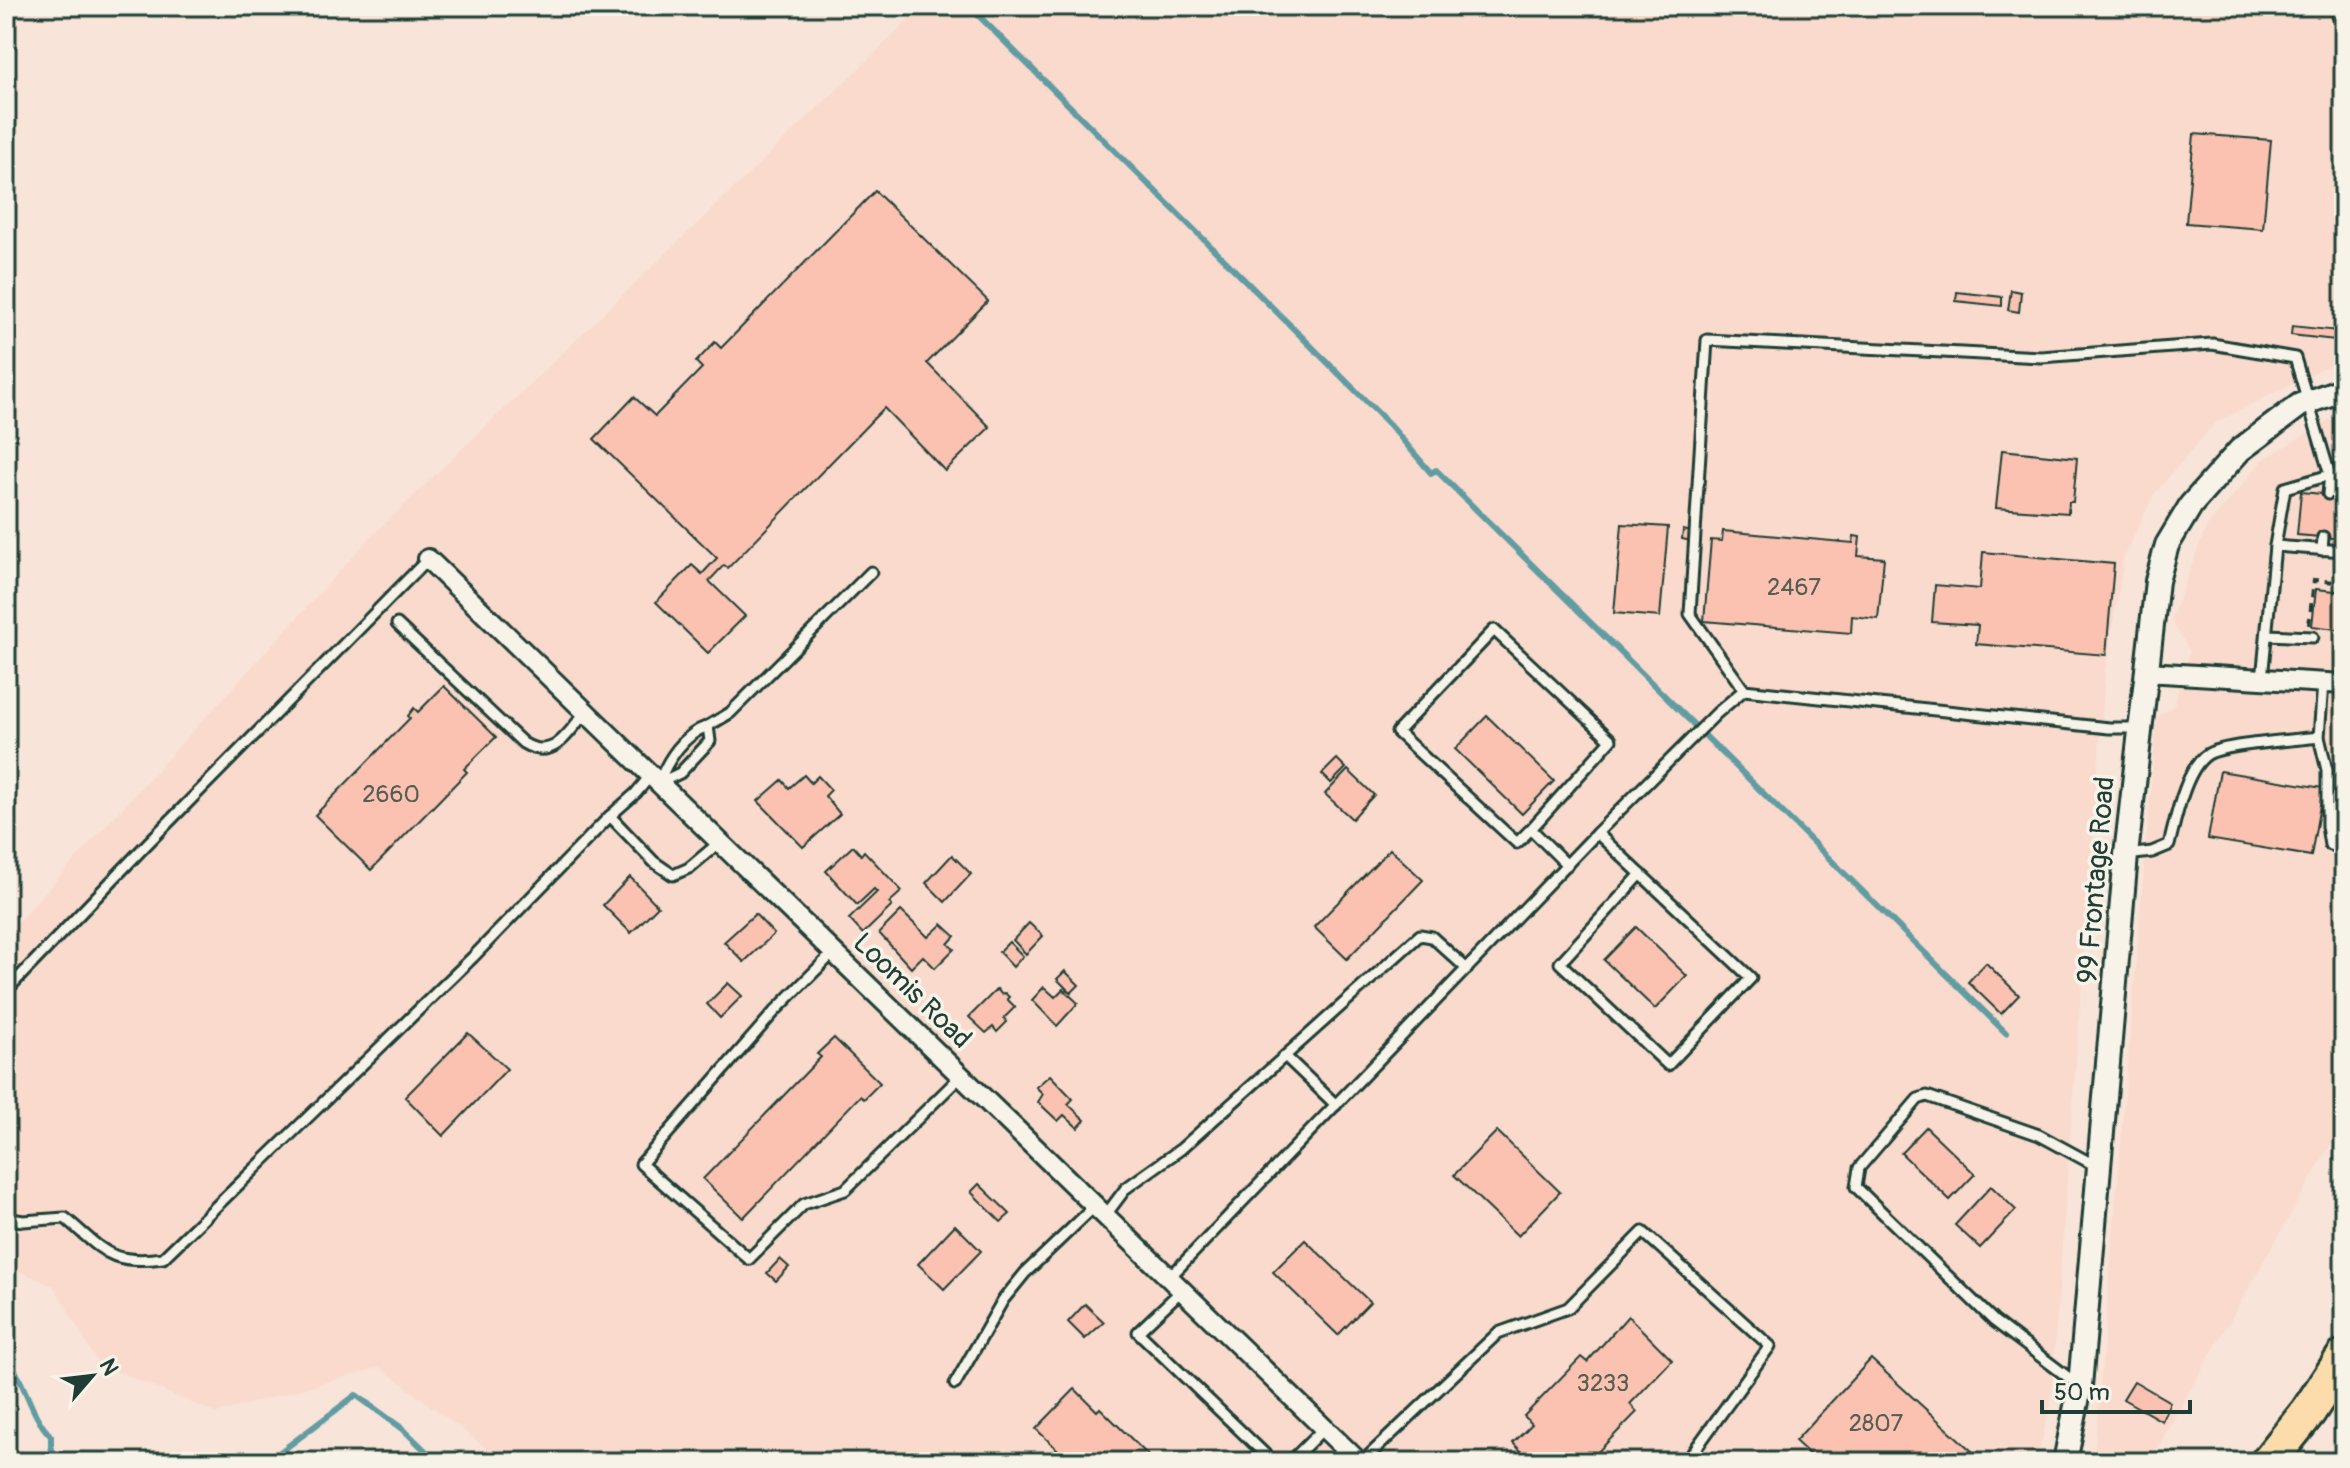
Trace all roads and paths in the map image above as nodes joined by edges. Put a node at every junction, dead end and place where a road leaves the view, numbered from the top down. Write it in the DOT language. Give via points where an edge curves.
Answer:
graph roads {
  1 [pos="2339,6"];
  2 [pos="2344,35"];
  3 [pos="2344,389"];
  4 [pos="2310,401"];
  5 [pos="2330,475"];
  6 [pos="2344,476"];
  7 [pos="2328,494"];
  8 [pos="2323,537"];
  9 [pos="2275,546"];
  10 [pos="2322,550"];
  11 [pos="2344,551"];
  12 [pos="428,559"];
  13 [pos="871,572"];
  14 [pos="2344,583"];
  15 [pos="397,624"];
  16 [pos="2267,635"];
  17 [pos="2310,637"];
  18 [pos="2147,672"];
  19 [pos="2262,679"];
  20 [pos="2323,683"];
  21 [pos="2344,684"];
  22 [pos="1744,690"];
  23 [pos="586,712"];
  24 [pos="708,726"];
  25 [pos="2140,728"];
  26 [pos="2319,737"];
  27 [pos="655,779"];
  28 [pos="610,816"];
  29 [pos="1531,829"];
  30 [pos="1597,833"];
  31 [pos="720,842"];
  32 [pos="2344,848"];
  33 [pos="2126,855"];
  34 [pos="1567,865"];
  35 [pos="1641,874"];
  36 [pos="834,952"];
  37 [pos="1467,969"];
  38 [pos="6,991"];
  39 [pos="1285,1056"];
  40 [pos="961,1076"];
  41 [pos="1336,1105"];
  42 [pos="2100,1167"];
  43 [pos="1100,1211"];
  44 [pos="6,1218"];
  45 [pos="1176,1284"];
  46 [pos="2344,1357"];
  47 [pos="955,1384"];
  48 [pos="2080,1386"];
  49 [pos="1324,1428"];
  50 [pos="1273,1462"];
  51 [pos="1290,1462"];
  52 [pos="1361,1462"];
  53 [pos="1686,1462"];
  54 [pos="2065,1462"];
  55 [pos="2268,1462"];
  1 -- 2 [label="lane"];
  3 -- 4 [label="street, 99 Frontage Road"];
  4 -- 5 [label="lane"];
  4 -- 18 [label="street, 99 Frontage Road" via="2240,450 2191,505 2167,545 2157,581"];
  4 -- 22 [label="lane" via="2295,358 2212,344 2041,357 1707,340 1690,614"];
  5 -- 6 [label="lane"];
  5 -- 7 [label="lane"];
  5 -- 9 [label="lane" via="2285,488"];
  8 -- 10 [label="lane"];
  9 -- 10 [label="lane"];
  9 -- 16 [label="lane"];
  10 -- 11 [label="lane"];
  12 -- 23 [label="street, Loomis Road"];
  12 -- 38 [label="lane"];
  13 -- 24 [label="lane" via="730,713"];
  14 -- 17 [label="path" via="2314,580"];
  15 -- 23 [label="lane" via="534,750 555,747"];
  16 -- 17 [label="lane"];
  16 -- 19 [label="lane"];
  18 -- 19 [label="street"];
  18 -- 25 [label="street, 99 Frontage Road"];
  19 -- 20 [label="street"];
  20 -- 21 [label="street"];
  20 -- 26 [label="lane"];
  22 -- 25 [label="lane"];
  22 -- 30 [label="lane"];
  23 -- 27 [label="street, Loomis Road"];
  24 -- 27 [label="lane" via="697,730"];
  24 -- 27 [label="lane" via="710,741 680,773"];
  25 -- 33 [label="street, 99 Frontage Road"];
  26 -- 32 [label="lane" via="2327,770 2330,845"];
  26 -- 33 [label="lane" via="2207,754 2188,782 2169,845"];
  27 -- 28 [label="lane"];
  27 -- 31 [label="street, Loomis Road"];
  28 -- 31 [label="lane" via="673,875"];
  28 -- 44 [label="lane" via="441,989 163,1258 113,1257 65,1218"];
  29 -- 29 [label="lane" via="1611,740 1494,630 1397,732 1517,843"];
  29 -- 34 [label="lane"];
  30 -- 34 [label="lane"];
  30 -- 35 [label="lane"];
  31 -- 36 [label="street, Loomis Road"];
  33 -- 42 [label="street, 99 Frontage Road"];
  34 -- 37 [label="lane"];
  35 -- 35 [label="lane" via="1751,978 1668,1065 1560,963"];
  36 -- 40 [label="street, Loomis Road"];
  36 -- 40 [label="lane" via="641,1164 749,1259 804,1204 845,1190"];
  37 -- 39 [label="lane" via="1432,937 1420,935"];
  37 -- 41 [label="lane"];
  39 -- 41 [label="lane"];
  39 -- 43 [label="lane" via="1181,1149"];
  40 -- 43 [label="street, Loomis Road"];
  41 -- 45 [label="lane"];
  42 -- 48 [label="street, 99 Frontage Road"];
  42 -- 48 [label="lane" via="2039,1135 1927,1096 1918,1099 1859,1168 1856,1187 1994,1321"];
  43 -- 45 [label="street, Loomis Road"];
  43 -- 47 [label="lane" via="1025,1273 1003,1300"];
  45 -- 49 [label="street, Loomis Road"];
  45 -- 50 [label="lane" via="1138,1332"];
  46 -- 55 [label="highway"];
  48 -- 54 [label="street, 99 Frontage Road"];
  49 -- 51 [label="lane"];
  49 -- 52 [label="street, Loomis Road"];
  52 -- 53 [label="lane" via="1498,1333 1568,1308 1643,1232 1770,1346"];
}
